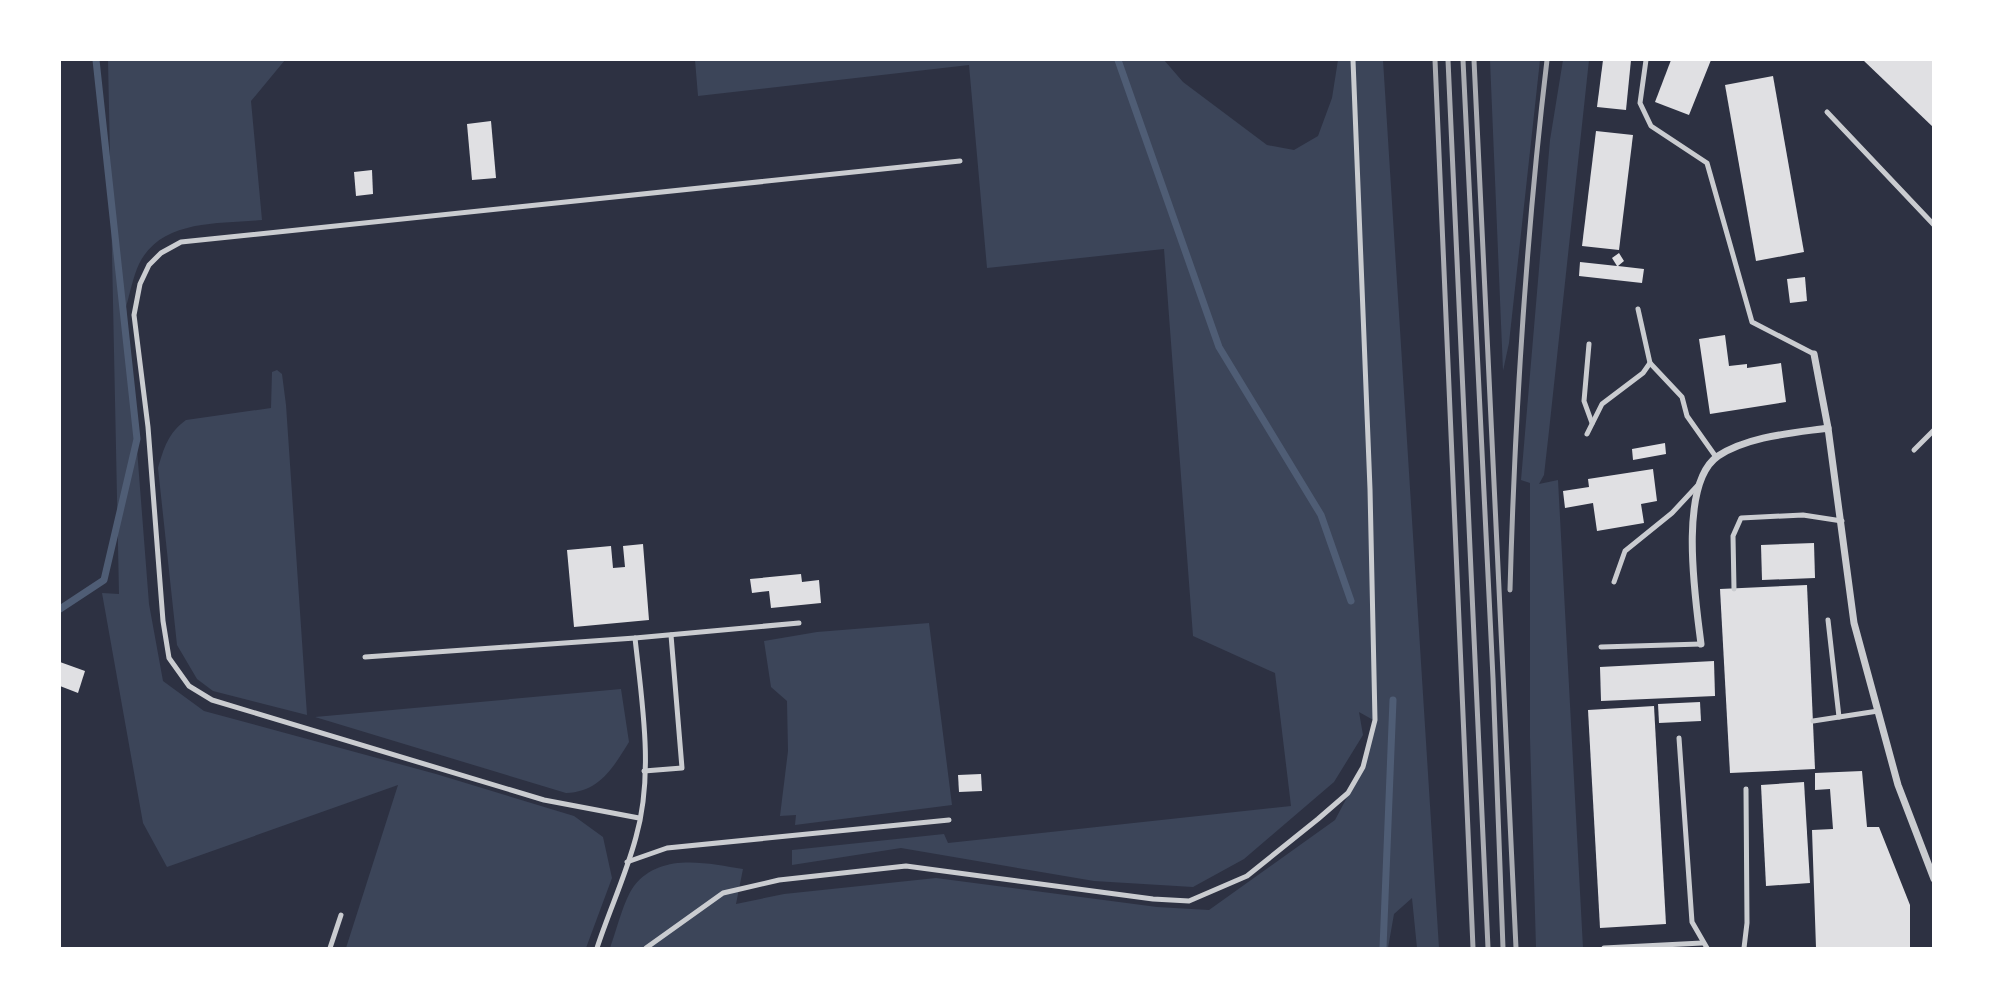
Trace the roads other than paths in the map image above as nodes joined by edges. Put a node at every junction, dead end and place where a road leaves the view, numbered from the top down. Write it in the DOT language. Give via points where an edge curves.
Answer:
graph roads {
  1 [pos="1353,60"];
  2 [pos="1646,60"];
  3 [pos="1827,112"];
  4 [pos="960,161"];
  5 [pos="1934,225"];
  6 [pos="1638,309"];
  7 [pos="1589,344"];
  8 [pos="1814,354"];
  9 [pos="1650,363"];
  10 [pos="1592,423"];
  11 [pos="1828,428"];
  12 [pos="1934,430"];
  13 [pos="1587,434"];
  14 [pos="1914,450"];
  15 [pos="1716,457"];
  16 [pos="1701,482"];
  17 [pos="1842,521"];
  18 [pos="1614,582"];
  19 [pos="1734,589"];
  20 [pos="1828,620"];
  21 [pos="799,623"];
  22 [pos="671,635"];
  23 [pos="635,638"];
  24 [pos="1701,644"];
  25 [pos="1601,648"];
  26 [pos="365,657"];
  27 [pos="1878,712"];
  28 [pos="1839,717"];
  29 [pos="1813,721"];
  30 [pos="1679,738"];
  31 [pos="644,771"];
  32 [pos="1746,789"];
  33 [pos="639,818"];
  34 [pos="949,820"];
  35 [pos="627,862"];
  36 [pos="1934,879"];
  37 [pos="341,915"];
  38 [pos="1702,943"];
  39 [pos="330,948"];
  40 [pos="597,948"];
  41 [pos="646,948"];
  42 [pos="1604,948"];
  43 [pos="1707,948"];
  44 [pos="1744,948"];
  1 -- 41 [label="lane" via="1375,720 1363,767 1348,793 1247,876 1189,901 906,866 779,880 723,893"];
  2 -- 8 [label="lane" via="1640,103 1651,126 1707,163 1752,322"];
  3 -- 5 [label="lane"];
  4 -- 33 [label="lane" via="194,240 161,253 149,265 134,315 163,621 169,658 189,686 212,700 544,800"];
  6 -- 9 [label="lane"];
  7 -- 10 [label="lane" via="1584,401"];
  8 -- 11 [label="street"];
  9 -- 10 [label="lane" via="1602,404"];
  9 -- 15 [label="lane" via="1682,397 1694,428"];
  10 -- 13 [label="lane"];
  11 -- 15 [label="street" via="1747,443"];
  11 -- 17 [label="street"];
  12 -- 14 [label="lane"];
  15 -- 16 [label="street"];
  16 -- 18 [label="lane" via="1625,551"];
  16 -- 24 [label="street" via="1691,534"];
  17 -- 19 [label="lane" via="1803,514 1741,518 1734,536"];
  17 -- 27 [label="street" via="1854,623"];
  20 -- 28 [label="lane"];
  21 -- 22 [label="lane"];
  22 -- 23 [label="lane"];
  22 -- 31 [label="lane" via="682,768"];
  23 -- 26 [label="lane"];
  23 -- 31 [label="lane"];
  24 -- 25 [label="lane"];
  27 -- 28 [label="lane"];
  27 -- 36 [label="street" via="1898,785"];
  28 -- 29 [label="lane"];
  30 -- 38 [label="lane" via="1692,922"];
  31 -- 33 [label="lane"];
  32 -- 44 [label="lane"];
  33 -- 35 [label="lane"];
  34 -- 35 [label="lane" via="667,848"];
  35 -- 40 [label="lane"];
  37 -- 39 [label="lane"];
  38 -- 42 [label="lane"];
  38 -- 43 [label="lane"];
}
